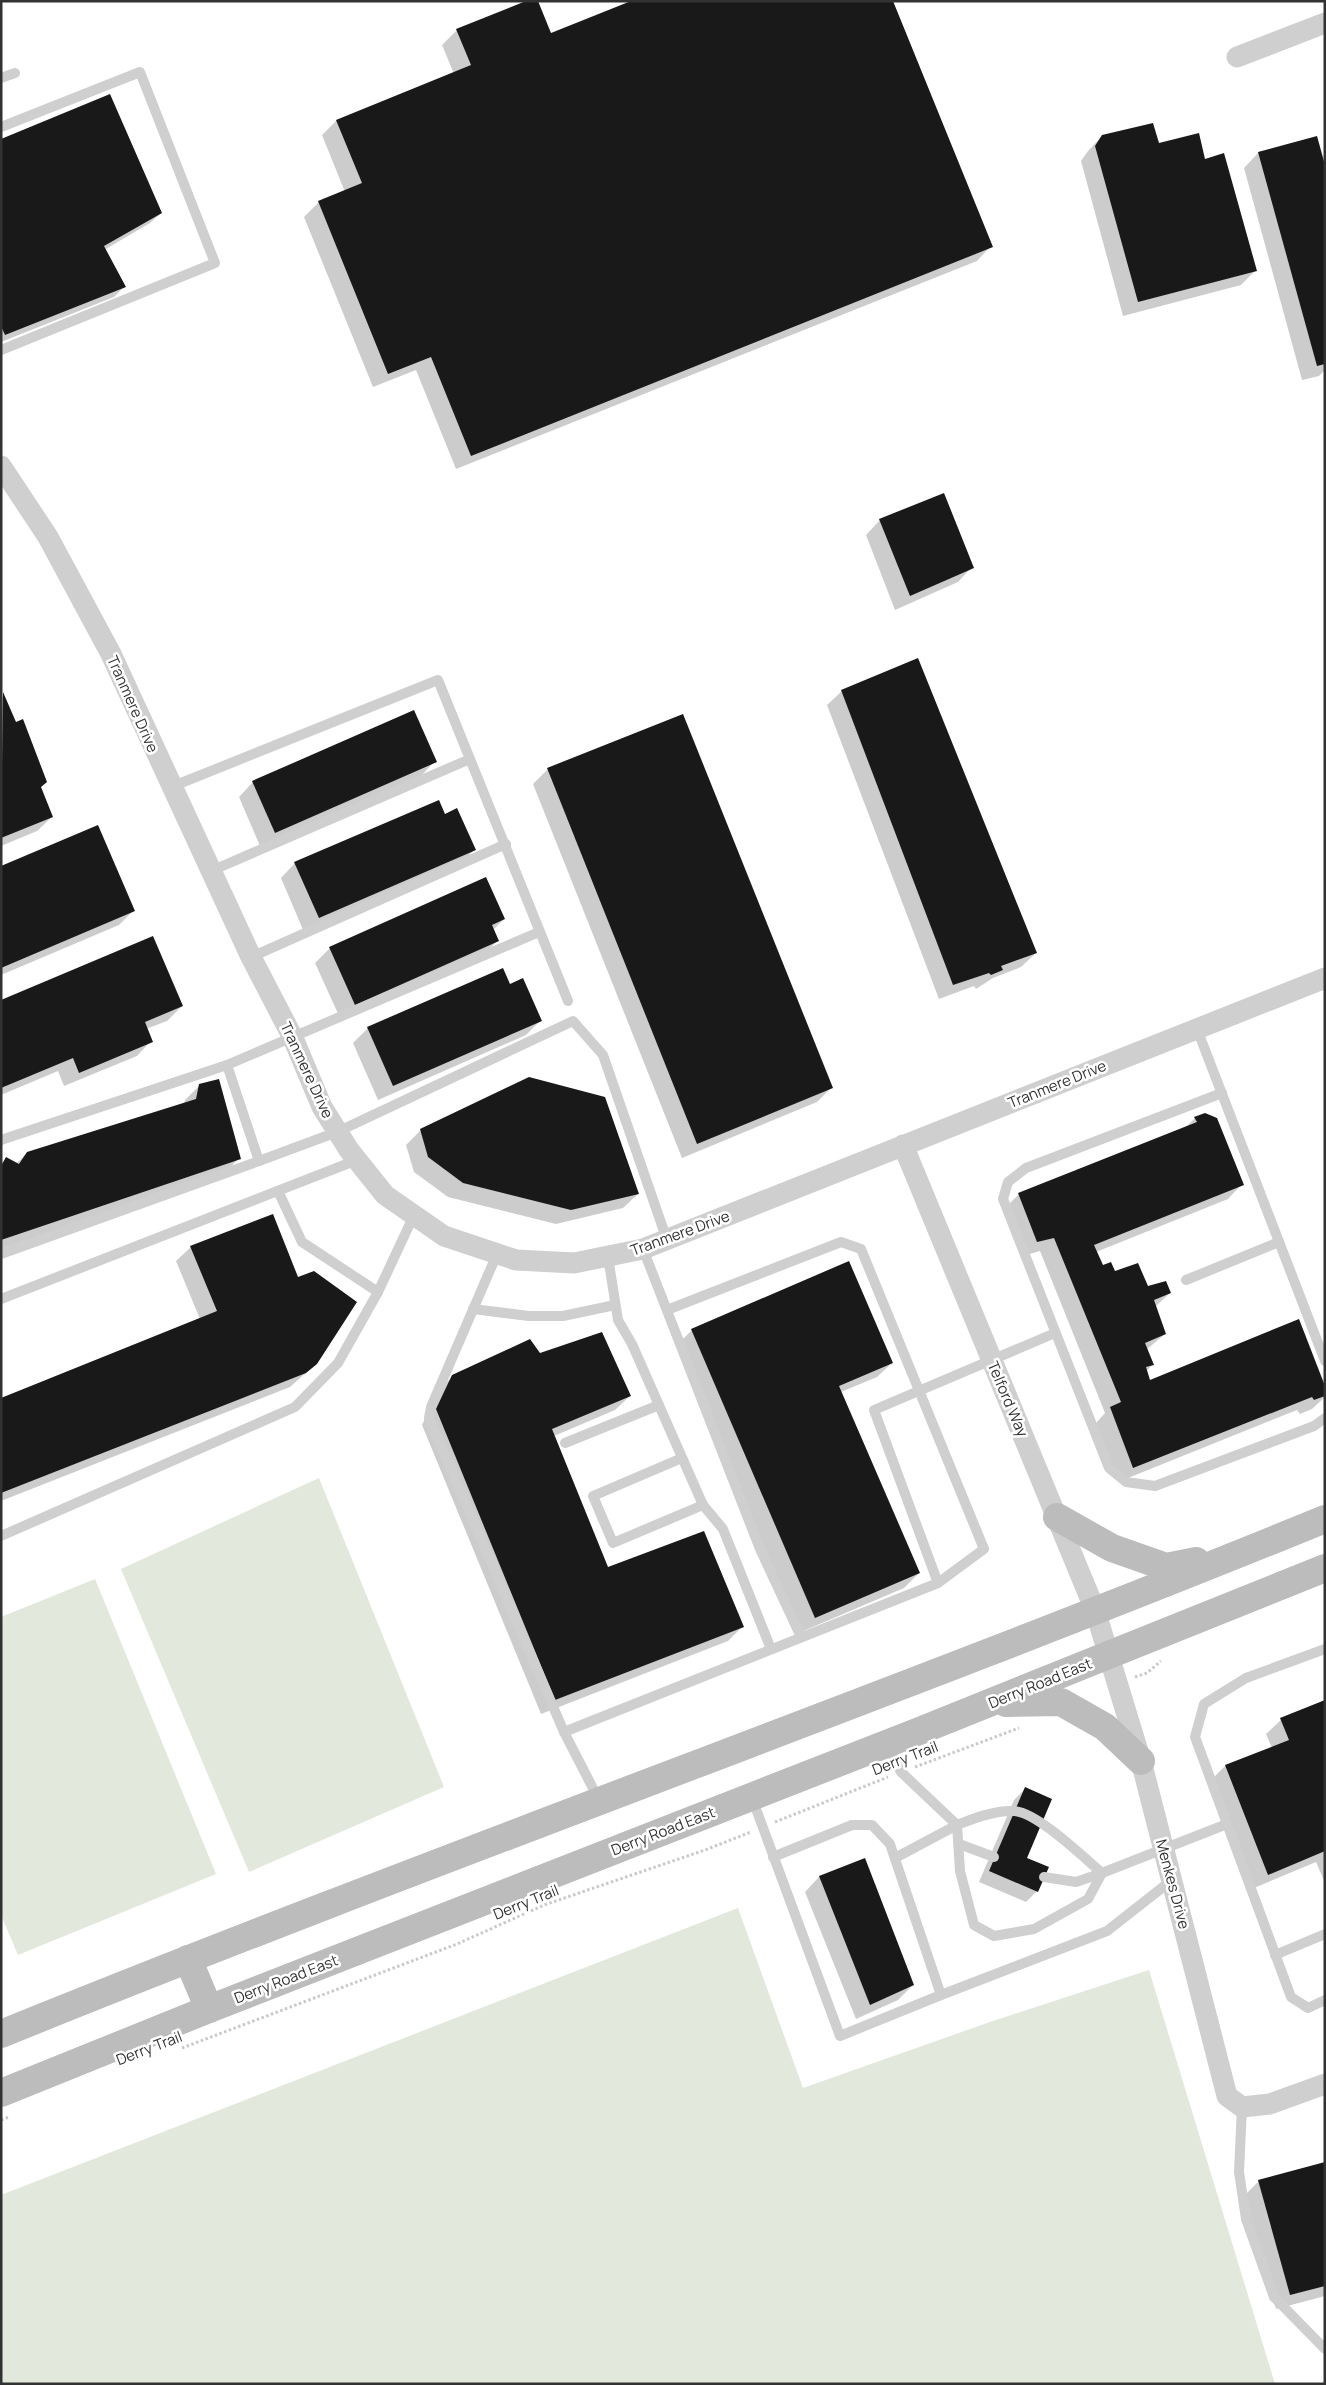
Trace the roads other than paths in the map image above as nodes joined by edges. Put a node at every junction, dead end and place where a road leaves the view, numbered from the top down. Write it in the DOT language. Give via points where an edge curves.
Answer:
graph roads {
  1 [pos="1325,23"];
  2 [pos="1237,57"];
  3 [pos="14,73"];
  4 [pos="1,78"];
  5 [pos="1,127"];
  6 [pos="1,350"];
  7 [pos="1,466"];
  8 [pos="470,759"];
  9 [pos="171,787"];
  10 [pos="506,844"];
  11 [pos="211,872"];
  12 [pos="539,932"];
  13 [pos="251,956"];
  14 [pos="1325,978"];
  15 [pos="568,1000"];
  16 [pos="1197,1029"];
  17 [pos="293,1038"];
  18 [pos="227,1066"];
  19 [pos="1222,1093"];
  20 [pos="337,1132"];
  21 [pos="1,1140"];
  22 [pos="903,1145"];
  23 [pos="357,1160"];
  24 [pos="259,1161"];
  25 [pos="278,1191"];
  26 [pos="414,1215"];
  27 [pos="667,1240"];
  28 [pos="1279,1242"];
  29 [pos="643,1249"];
  30 [pos="1,1254"];
  31 [pos="497,1254"];
  32 [pos="608,1256"];
  33 [pos="1186,1280"];
  34 [pos="378,1292"];
  35 [pos="1,1299"];
  36 [pos="615,1305"];
  37 [pos="473,1309"];
  38 [pos="667,1310"];
  39 [pos="1054,1333"];
  40 [pos="992,1360"];
  41 [pos="1325,1361"];
  42 [pos="918,1391"];
  43 [pos="659,1405"];
  44 [pos="1325,1418"];
  45 [pos="564,1443"];
  46 [pos="682,1458"];
  47 [pos="704,1505"];
  48 [pos="1057,1517"];
  49 [pos="1325,1519"];
  50 [pos="1,1536"];
  51 [pos="1244,1552"];
  52 [pos="1325,1568"];
  53 [pos="938,1583"];
  54 [pos="1095,1610"];
  55 [pos="801,1637"];
  56 [pos="771,1649"];
  57 [pos="1325,1649"];
  58 [pos="1108,1656"];
  59 [pos="987,1704"];
  60 [pos="564,1732"];
  61 [pos="887,1744"];
  62 [pos="1141,1761"];
  63 [pos="752,1797"];
  64 [pos="599,1800"];
  65 [pos="1227,1824"];
  66 [pos="957,1825"];
  67 [pos="958,1844"];
  68 [pos="1163,1848"];
  69 [pos="773,1857"];
  70 [pos="994,1857"];
  71 [pos="895,1858"];
  72 [pos="1102,1873"];
  73 [pos="1044,1878"];
  74 [pos="1172,1880"];
  75 [pos="1325,1934"];
  76 [pos="1275,1955"];
  77 [pos="188,1958"];
  78 [pos="941,1995"];
  79 [pos="1325,2000"];
  80 [pos="209,2009"];
  81 [pos="1,2034"];
  82 [pos="1325,2084"];
  83 [pos="6,2104"];
  84 [pos="1242,2107"];
  85 [pos="1323,2343"];
  1 -- 2 [label="street"];
  3 -- 4 [label="lane"];
  5 -- 6 [label="lane" via="140,72 215,263"];
  7 -- 9 [label="street, Tranmere Drive" via="48,537 92,617"];
  8 -- 9 [label="lane" via="438,680"];
  8 -- 10 [label="lane"];
  8 -- 11 [label="lane"];
  9 -- 11 [label="street, Tranmere Drive"];
  10 -- 12 [label="lane"];
  10 -- 13 [label="lane"];
  11 -- 13 [label="street, Tranmere Drive"];
  12 -- 15 [label="lane"];
  12 -- 17 [label="lane"];
  13 -- 17 [label="street, Tranmere Drive"];
  14 -- 16 [label="street, Tranmere Drive"];
  16 -- 19 [label="lane"];
  16 -- 22 [label="street, Tranmere Drive"];
  17 -- 18 [label="lane"];
  17 -- 20 [label="street, Tranmere Drive" via="322,1107"];
  18 -- 21 [label="lane"];
  18 -- 24 [label="lane"];
  19 -- 28 [label="lane"];
  19 -- 39 [label="lane" via="1026,1168 1008,1182 1003,1200"];
  20 -- 23 [label="street, Tranmere Drive"];
  20 -- 24 [label="lane"];
  20 -- 27 [label="lane" via="573,1021 603,1055"];
  22 -- 27 [label="street, Tranmere Drive"];
  22 -- 40 [label="street, Telford Way"];
  23 -- 25 [label="lane"];
  23 -- 26 [label="street, Tranmere Drive" via="385,1195"];
  24 -- 30 [label="lane"];
  25 -- 34 [label="lane" via="302,1242"];
  25 -- 35 [label="lane"];
  26 -- 31 [label="street, Tranmere Drive" via="444,1236"];
  26 -- 34 [label="lane"];
  27 -- 29 [label="street, Tranmere Drive"];
  28 -- 33 [label="lane"];
  28 -- 41 [label="lane"];
  29 -- 32 [label="street, Tranmere Drive"];
  29 -- 38 [label="lane"];
  31 -- 32 [label="street, Tranmere Drive" via="516,1260 574,1263"];
  31 -- 37 [label="lane"];
  32 -- 36 [label="lane"];
  34 -- 50 [label="lane" via="338,1363 296,1407"];
  36 -- 37 [label="lane" via="563,1316 529,1316"];
  36 -- 43 [label="lane" via="618,1320"];
  37 -- 60 [label="lane" via="429,1418"];
  38 -- 42 [label="lane" via="841,1242 861,1249"];
  38 -- 55 [label="lane" via="760,1549"];
  39 -- 40 [label="lane"];
  39 -- 44 [label="lane" via="1109,1468 1126,1482 1155,1486 1314,1426"];
  40 -- 42 [label="lane"];
  40 -- 48 [label="street, Telford Way"];
  42 -- 53 [label="lane" via="984,1549"];
  42 -- 53 [label="lane" via="874,1410"];
  43 -- 45 [label="lane"];
  43 -- 46 [label="lane"];
  46 -- 47 [label="lane"];
  46 -- 47 [label="lane" via="593,1496 613,1544"];
  47 -- 56 [label="lane" via="723,1529"];
  48 -- 51 [label="main road" via="1112,1548 1166,1567"];
  48 -- 54 [label="street, Telford Way"];
  49 -- 51 [label="main road"];
  51 -- 54 [label="main road"];
  52 -- 58 [label="main road, Derry Road East"];
  53 -- 55 [label="lane"];
  54 -- 58 [label="street, Telford Way"];
  54 -- 64 [label="main road"];
  55 -- 56 [label="lane"];
  56 -- 60 [label="lane"];
  57 -- 65 [label="lane" via="1246,1678 1204,1704 1194,1737"];
  58 -- 59 [label="main road, Derry Road East"];
  58 -- 62 [label="street, Menkes Drive"];
  59 -- 61 [label="main road, Derry Road East"];
  59 -- 62 [label="main road" via="1061,1702 1105,1727"];
  60 -- 64 [label="lane"];
  61 -- 63 [label="main road, Derry Road East"];
  61 -- 66 [label="lane" via="901,1772"];
  62 -- 68 [label="street, Menkes Drive"];
  63 -- 69 [label="lane"];
  63 -- 80 [label="main road, Derry Road East"];
  64 -- 77 [label="main road"];
  65 -- 68 [label="lane"];
  65 -- 76 [label="lane"];
  66 -- 67 [label="lane"];
  66 -- 71 [label="lane"];
  66 -- 72 [label="lane" via="975,1817 1015,1811 1042,1823"];
  67 -- 70 [label="lane"];
  67 -- 72 [label="lane" via="960,1871 974,1925 994,1936 1034,1929 1088,1899"];
  68 -- 72 [label="lane"];
  68 -- 74 [label="street, Menkes Drive"];
  69 -- 71 [label="lane" via="852,1825 872,1825 890,1844"];
  69 -- 78 [label="lane" via="840,2036"];
  71 -- 78 [label="lane"];
  72 -- 73 [label="lane" via="1076,1882"];
  74 -- 78 [label="lane" via="1107,1931"];
  74 -- 84 [label="street, Menkes Drive" via="1227,2096"];
  75 -- 76 [label="lane"];
  76 -- 79 [label="lane" via="1291,1997 1308,2008"];
  77 -- 80 [label="main road"];
  77 -- 81 [label="main road"];
  80 -- 83 [label="main road, Derry Road East"];
  82 -- 84 [label="street" via="1270,2104"];
  84 -- 85 [label="lane" via="1239,2172 1246,2219 1274,2297"];
}
